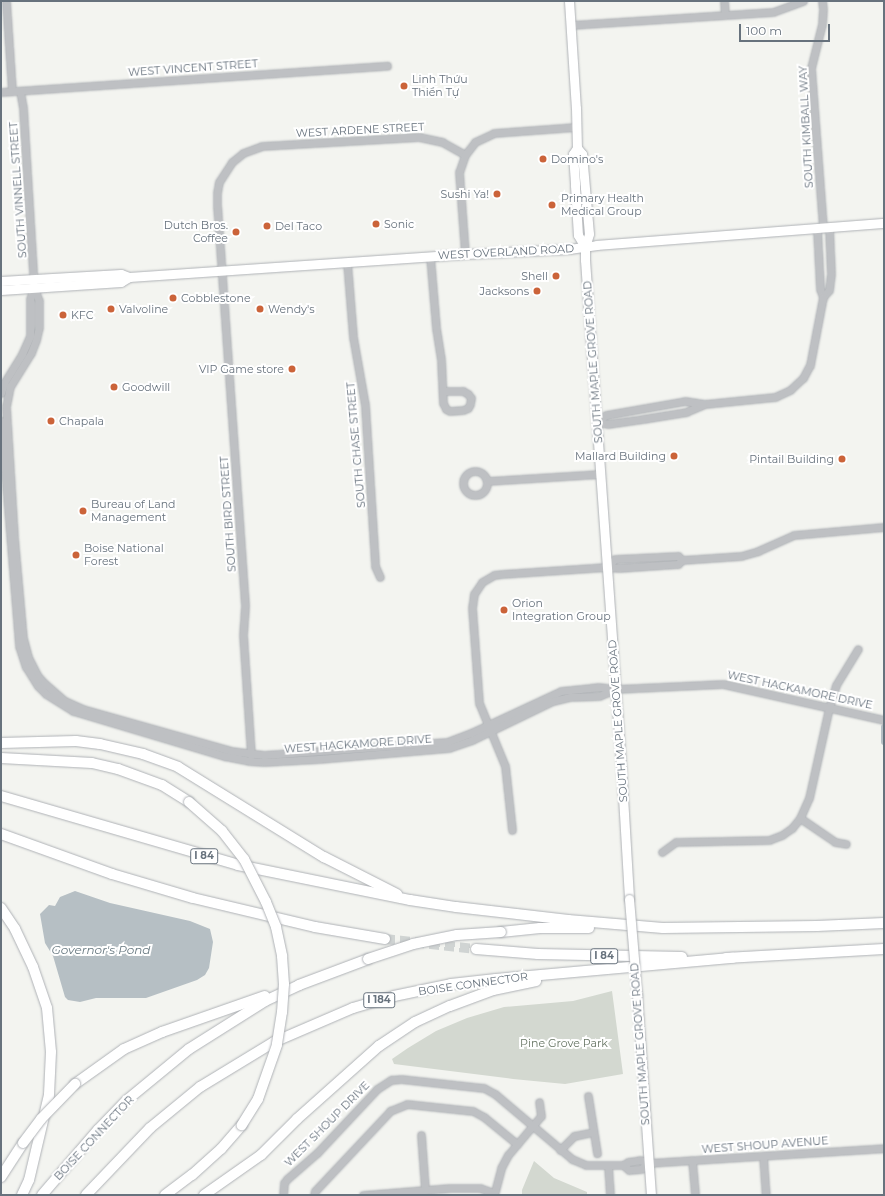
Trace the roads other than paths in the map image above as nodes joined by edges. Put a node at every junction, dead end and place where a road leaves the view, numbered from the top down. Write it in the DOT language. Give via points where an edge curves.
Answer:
graph roads {
  1 [pos="6,1"];
  2 [pos="569,1"];
  3 [pos="724,1"];
  4 [pos="804,1"];
  5 [pos="822,1"];
  6 [pos="725,15"];
  7 [pos="571,25"];
  8 [pos="387,66"];
  9 [pos="16,91"];
  10 [pos="1,92"];
  11 [pos="576,127"];
  12 [pos="464,155"];
  13 [pos="232,162"];
  14 [pos="884,223"];
  15 [pos="823,228"];
  16 [pos="585,247"];
  17 [pos="465,254"];
  18 [pos="430,256"];
  19 [pos="347,262"];
  20 [pos="221,271"];
  21 [pos="1,280"];
  22 [pos="34,284"];
  23 [pos="1,290"];
  24 [pos="822,297"];
  25 [pos="443,391"];
  26 [pos="1,393"];
  27 [pos="1,421"];
  28 [pos="597,422"];
  29 [pos="601,474"];
  30 [pos="487,481"];
  31 [pos="884,527"];
  32 [pos="607,567"];
  33 [pos="380,577"];
  34 [pos="16,596"];
  35 [pos="858,649"];
  36 [pos="616,689"];
  37 [pos="829,708"];
  38 [pos="884,720"];
  39 [pos="489,728"];
  40 [pos="177,738"];
  41 [pos="1,743"];
  42 [pos="251,755"];
  43 [pos="1,758"];
  44 [pos="1,796"];
  45 [pos="800,818"];
  46 [pos="512,830"];
  47 [pos="1,834"];
  48 [pos="846,844"];
  49 [pos="662,852"];
  50 [pos="410,900"];
  51 [pos="1,908"];
  52 [pos="884,923"];
  53 [pos="663,928"];
  54 [pos="385,939"];
  55 [pos="884,949"];
  56 [pos="476,950"];
  57 [pos="733,958"];
  58 [pos="574,972"];
  59 [pos="299,985"];
  60 [pos="588,1096"];
  61 [pos="539,1102"];
  62 [pos="532,1127"];
  63 [pos="594,1132"];
  64 [pos="421,1135"];
  65 [pos="40,1138"];
  66 [pos="517,1144"];
  67 [pos="884,1148"];
  68 [pos="560,1150"];
  69 [pos="597,1153"];
  70 [pos="763,1156"];
  71 [pos="692,1160"];
  72 [pos="648,1163"];
  73 [pos="623,1165"];
  74 [pos="608,1166"];
  75 [pos="1,1177"];
  76 [pos="425,1190"];
  77 [pos="494,1194"];
  78 [pos="15,1195"];
  79 [pos="22,1195"];
  80 [pos="42,1195"];
  81 [pos="86,1195"];
  82 [pos="165,1195"];
  83 [pos="204,1195"];
  84 [pos="283,1195"];
  85 [pos="314,1195"];
  86 [pos="363,1195"];
  87 [pos="610,1195"];
  88 [pos="651,1195"];
  89 [pos="695,1195"];
  90 [pos="766,1195"];
  1 -- 9 [label="street, SOUTH VINNELL STREET"];
  2 -- 7 [label="main road, SOUTH MAPLE GROVE ROAD"];
  3 -- 6 [label="street"];
  4 -- 6 [label="street" via="773,12"];
  5 -- 15 [label="street, SOUTH KIMBALL WAY" via="822,24 811,68"];
  6 -- 7 [label="street"];
  7 -- 11 [label="main road, SOUTH MAPLE GROVE ROAD"];
  8 -- 9 [label="street, WEST VINCENT STREET"];
  9 -- 10 [label="street, WEST VINCENT STREET"];
  9 -- 22 [label="street, SOUTH VINNELL STREET" via="22,96 24,108"];
  11 -- 12 [label="street" via="494,133 475,142"];
  11 -- 16 [label="main road, SOUTH MAPLE GROVE ROAD" via="577,148 573,154 578,235"];
  12 -- 13 [label="street, WEST ARDENE STREET" via="431,138 401,137 262,146 243,153"];
  12 -- 17 [label="street" via="459,172"];
  13 -- 20 [label="street, SOUTH BIRD STREET" via="219,182 217,193"];
  14 -- 15 [label="main road, WEST OVERLAND ROAD"];
  15 -- 16 [label="main road, WEST OVERLAND ROAD"];
  15 -- 24 [label="street, SOUTH KIMBALL WAY" via="820,289"];
  15 -- 24 [label="street, SOUTH KIMBALL WAY" via="831,274 829,290"];
  16 -- 17 [label="main road, WEST OVERLAND ROAD"];
  16 -- 28 [label="main road, SOUTH MAPLE GROVE ROAD"];
  17 -- 18 [label="main road, WEST OVERLAND ROAD"];
  18 -- 19 [label="main road, WEST OVERLAND ROAD"];
  18 -- 25 [label="street"];
  19 -- 20 [label="main road, WEST OVERLAND ROAD"];
  19 -- 33 [label="street, SOUTH CHASE STREET" via="353,337 365,405 375,566"];
  20 -- 22 [label="main road, WEST OVERLAND ROAD" via="129,277 121,282"];
  20 -- 42 [label="street, SOUTH BIRD STREET" via="245,605 243,635"];
  21 -- 22 [label="main road, WEST OVERLAND ROAD"];
  22 -- 23 [label="main road, WEST OVERLAND ROAD"];
  22 -- 26 [label="street" via="30,299 30,336"];
  22 -- 34 [label="street" via="39,300 39,327 31,353 10,386 6,407"];
  24 -- 28 [label="street, SOUTH KIMBALL WAY" via="810,365 803,378 791,389 775,397 704,404 686,412 608,424"];
  27 -- 34 [label="street"];
  28 -- 29 [label="main road, SOUTH MAPLE GROVE ROAD"];
  29 -- 30 [label="street"];
  29 -- 32 [label="main road, SOUTH MAPLE GROVE ROAD"];
  31 -- 32 [label="street" via="794,535 741,556 682,560 678,556 616,559"];
  32 -- 36 [label="main road, SOUTH MAPLE GROVE ROAD"];
  32 -- 39 [label="street" via="502,574 488,578 478,588 472,601 478,696 480,710"];
  34 -- 40 [label="street, WEST HACKAMORE DRIVE" via="22,638 28,657 37,675 65,701 96,716"];
  35 -- 37 [label="street" via="836,685"];
  36 -- 37 [label="street, WEST HACKAMORE DRIVE" via="723,684"];
  36 -- 39 [label="street, WEST HACKAMORE DRIVE" via="598,687 561,691"];
  36 -- 72 [label="main road, SOUTH MAPLE GROVE ROAD, bridge"];
  37 -- 38 [label="street, WEST HACKAMORE DRIVE"];
  37 -- 45 [label="street" via="809,798"];
  39 -- 40 [label="street, WEST HACKAMORE DRIVE" via="460,746 432,751 264,762 240,760"];
  39 -- 42 [label="street, WEST HACKAMORE DRIVE" via="440,742"];
  39 -- 46 [label="street" via="507,777"];
  40 -- 42 [label="street, WEST HACKAMORE DRIVE"];
  41 -- 50 [label="highway" via="55,740 82,742 143,754 164,762 203,781 324,857"];
  43 -- 82 [label="highway, bridge" via="78,762 118,769 162,785 188,802 222,831 244,859 276,927 284,984 282,1012 277,1045 258,1098 242,1125 221,1149"];
  44 -- 50 [label="highway, I 84" via="238,865"];
  45 -- 48 [label="street" via="835,842"];
  45 -- 49 [label="street" via="792,828 769,840 676,842"];
  47 -- 54 [label="highway" via="99,870 193,898 315,927"];
  50 -- 53 [label="highway, I 84" via="560,919"];
  51 -- 65 [label="highway" via="33,967 47,1008 51,1052 49,1088"];
  52 -- 53 [label="highway, I 84"];
  53 -- 59 [label="highway, BOISE CONNECTOR, bridge" via="540,928 456,935 413,944"];
  55 -- 57 [label="highway, I 84"];
  56 -- 57 [label="highway, I 84" via="538,954"];
  57 -- 58 [label="highway, BOISE CONNECTOR / I 184"];
  58 -- 81 [label="highway, BOISE CONNECTOR / I 184" via="451,984 394,996 353,1008 274,1042 200,1087 177,1105 150,1128"];
  58 -- 83 [label="highway" via="493,990 415,1022 379,1046 297,1119 262,1155"];
  59 -- 75 [label="highway, bridge" via="162,1032 124,1049 74,1084 41,1119"];
  59 -- 80 [label="highway, BOISE CONNECTOR" via="265,1001 209,1035 158,1073 98,1130"];
  60 -- 63 [label="street"];
  61 -- 62 [label="street" via="541,1116"];
  62 -- 66 [label="street"];
  62 -- 68 [label="street, WEST SHOUP DRIVE"];
  62 -- 84 [label="street, WEST SHOUP DRIVE" via="495,1094 484,1088 391,1080 377,1088 317,1153 284,1183"];
  63 -- 68 [label="street" via="574,1136"];
  63 -- 69 [label="street"];
  64 -- 76 [label="street"];
  65 -- 78 [label="highway"];
  65 -- 79 [label="highway" via="29,1180"];
  66 -- 77 [label="street" via="500,1168"];
  66 -- 85 [label="street" via="473,1111 407,1104 390,1111"];
  67 -- 70 [label="street, WEST SHOUP AVENUE"];
  68 -- 74 [label="street, WEST SHOUP DRIVE" via="572,1159 586,1164"];
  70 -- 71 [label="street, WEST SHOUP AVENUE"];
  70 -- 90 [label="street"];
  71 -- 72 [label="street, WEST SHOUP AVENUE"];
  71 -- 89 [label="street"];
  72 -- 73 [label="street, WEST SHOUP AVENUE" via="640,1160"];
  72 -- 88 [label="main road, SOUTH MAPLE GROVE ROAD"];
  73 -- 74 [label="street, WEST SHOUP DRIVE"];
  74 -- 87 [label="street"];
  76 -- 77 [label="street" via="480,1188"];
  76 -- 86 [label="street"];
}
